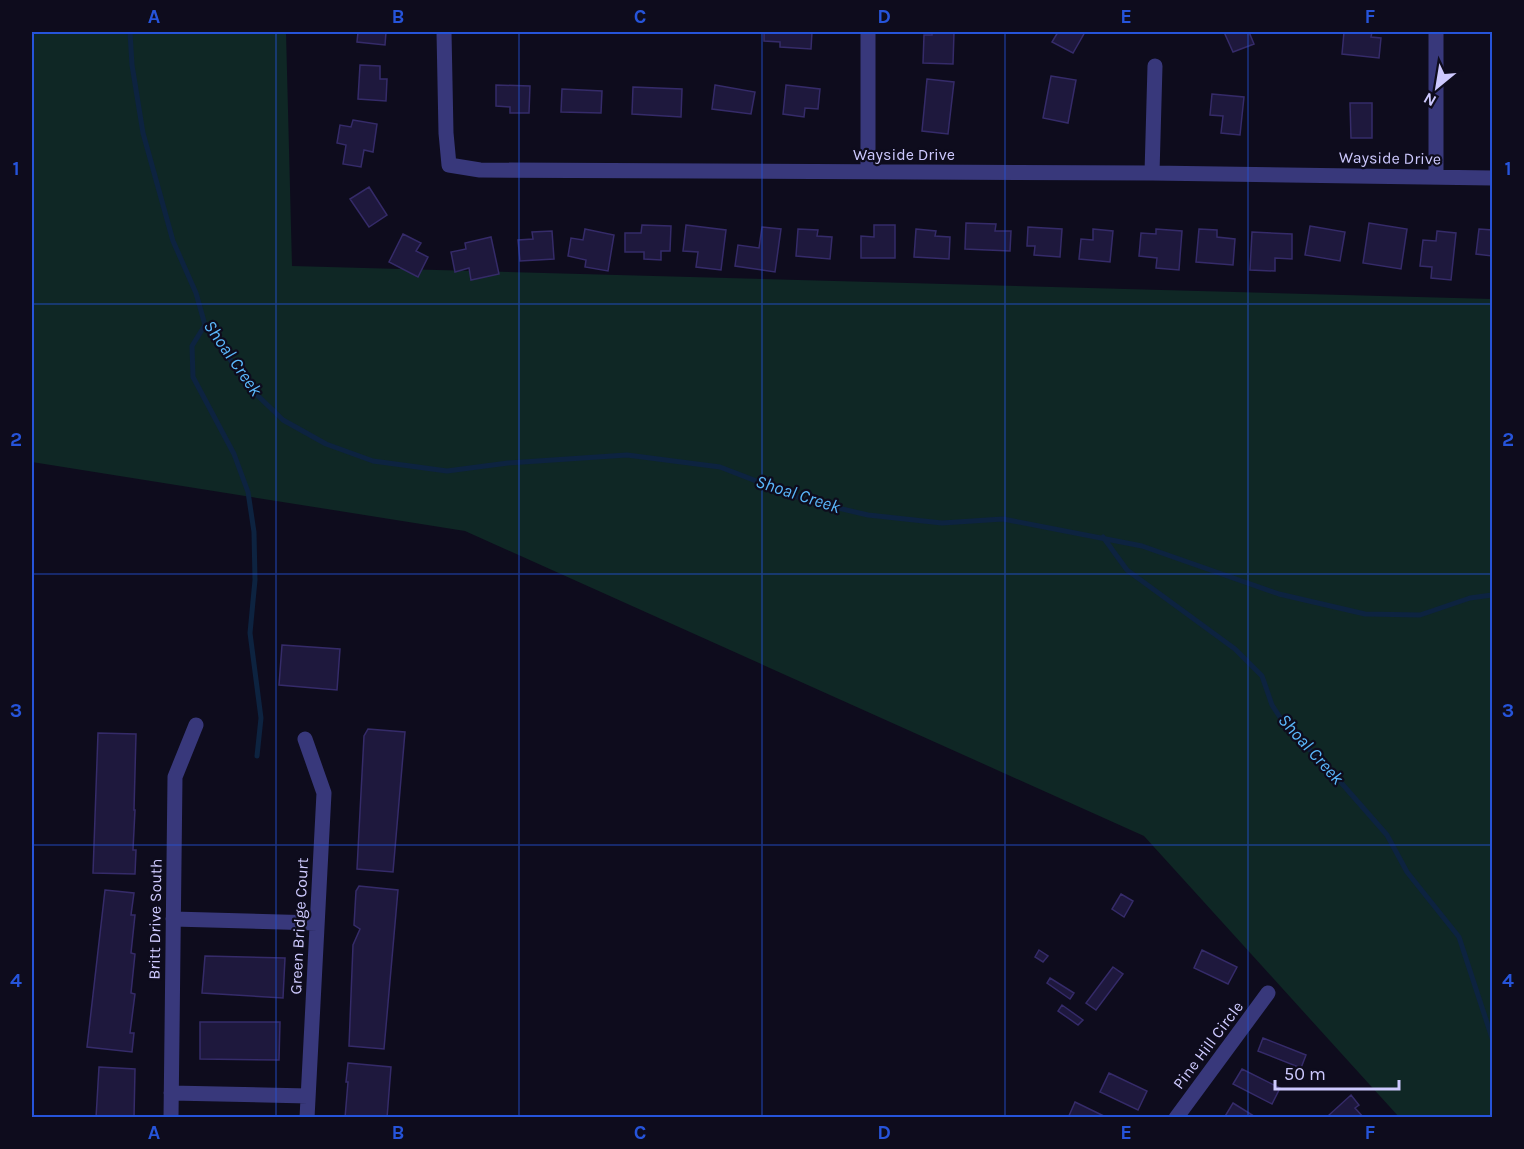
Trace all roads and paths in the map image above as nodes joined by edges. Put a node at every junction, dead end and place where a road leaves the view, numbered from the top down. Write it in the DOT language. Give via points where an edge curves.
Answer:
graph roads {
  1 [pos="444,32"];
  2 [pos="868,32"];
  3 [pos="1436,32"];
  4 [pos="1155,66"];
  5 [pos="868,172"];
  6 [pos="1152,173"];
  7 [pos="1436,177"];
  8 [pos="1492,178"];
  9 [pos="196,725"];
  10 [pos="305,739"];
  11 [pos="173,920"];
  12 [pos="317,923"];
  13 [pos="1268,993"];
  14 [pos="171,1093"];
  15 [pos="308,1096"];
  16 [pos="171,1118"];
  17 [pos="307,1118"];
  18 [pos="1176,1118"];
  1 -- 5 [label="street, Wayside Drive" via="449,165 480,170"];
  2 -- 5 [label="street"];
  3 -- 7 [label="street"];
  4 -- 6 [label="street"];
  5 -- 6 [label="street, Wayside Drive"];
  6 -- 7 [label="street, Wayside Drive"];
  7 -- 8 [label="street, Wayside Drive"];
  9 -- 11 [label="street, Britt Drive South" via="175,777"];
  10 -- 12 [label="street, Green Bridge Court" via="324,793"];
  11 -- 12 [label="street"];
  11 -- 14 [label="street, Britt Drive South"];
  12 -- 15 [label="street, Green Bridge Court"];
  13 -- 18 [label="street, Pine Hill Circle"];
  14 -- 15 [label="street"];
  14 -- 16 [label="street, Britt Drive South"];
  15 -- 17 [label="street, Green Bridge Court"];
}
